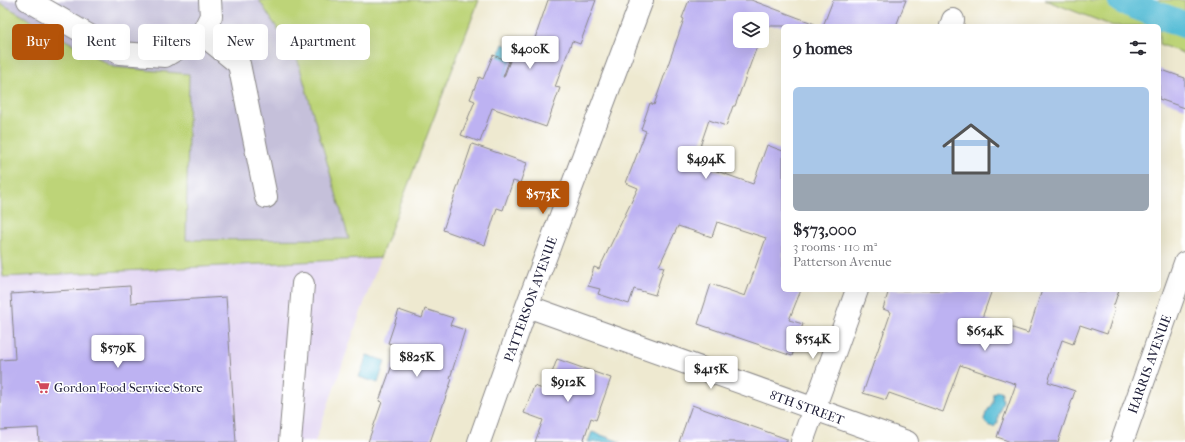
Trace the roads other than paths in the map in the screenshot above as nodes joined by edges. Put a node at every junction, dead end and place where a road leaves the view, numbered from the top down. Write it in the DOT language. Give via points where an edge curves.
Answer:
graph roads {
  1 [pos="28,0"];
  2 [pos="210,0"];
  3 [pos="642,0"];
  4 [pos="205,29"];
  5 [pos="205,36"];
  6 [pos="138,54"];
  7 [pos="266,197"];
  8 [pos="1185,263"];
  9 [pos="303,284"];
  10 [pos="856,292"];
  11 [pos="527,306"];
  12 [pos="814,410"];
  13 [pos="290,442"];
  14 [pos="479,442"];
  15 [pos="802,442"];
  16 [pos="907,442"];
  17 [pos="1122,442"];
  1 -- 6 [label="street" via="118,53"];
  2 -- 4 [label="street" via="212,16"];
  3 -- 11 [label="street, PATTERSON AVENUE"];
  5 -- 7 [label="street" via="239,64"];
  8 -- 17 [label="street, HARRIS AVENUE"];
  9 -- 13 [label="street"];
  10 -- 12 [label="street"];
  11 -- 12 [label="street, 8TH STREET"];
  11 -- 14 [label="street, PATTERSON AVENUE"];
  12 -- 15 [label="street"];
  12 -- 16 [label="street, 8TH STREET"];
}
